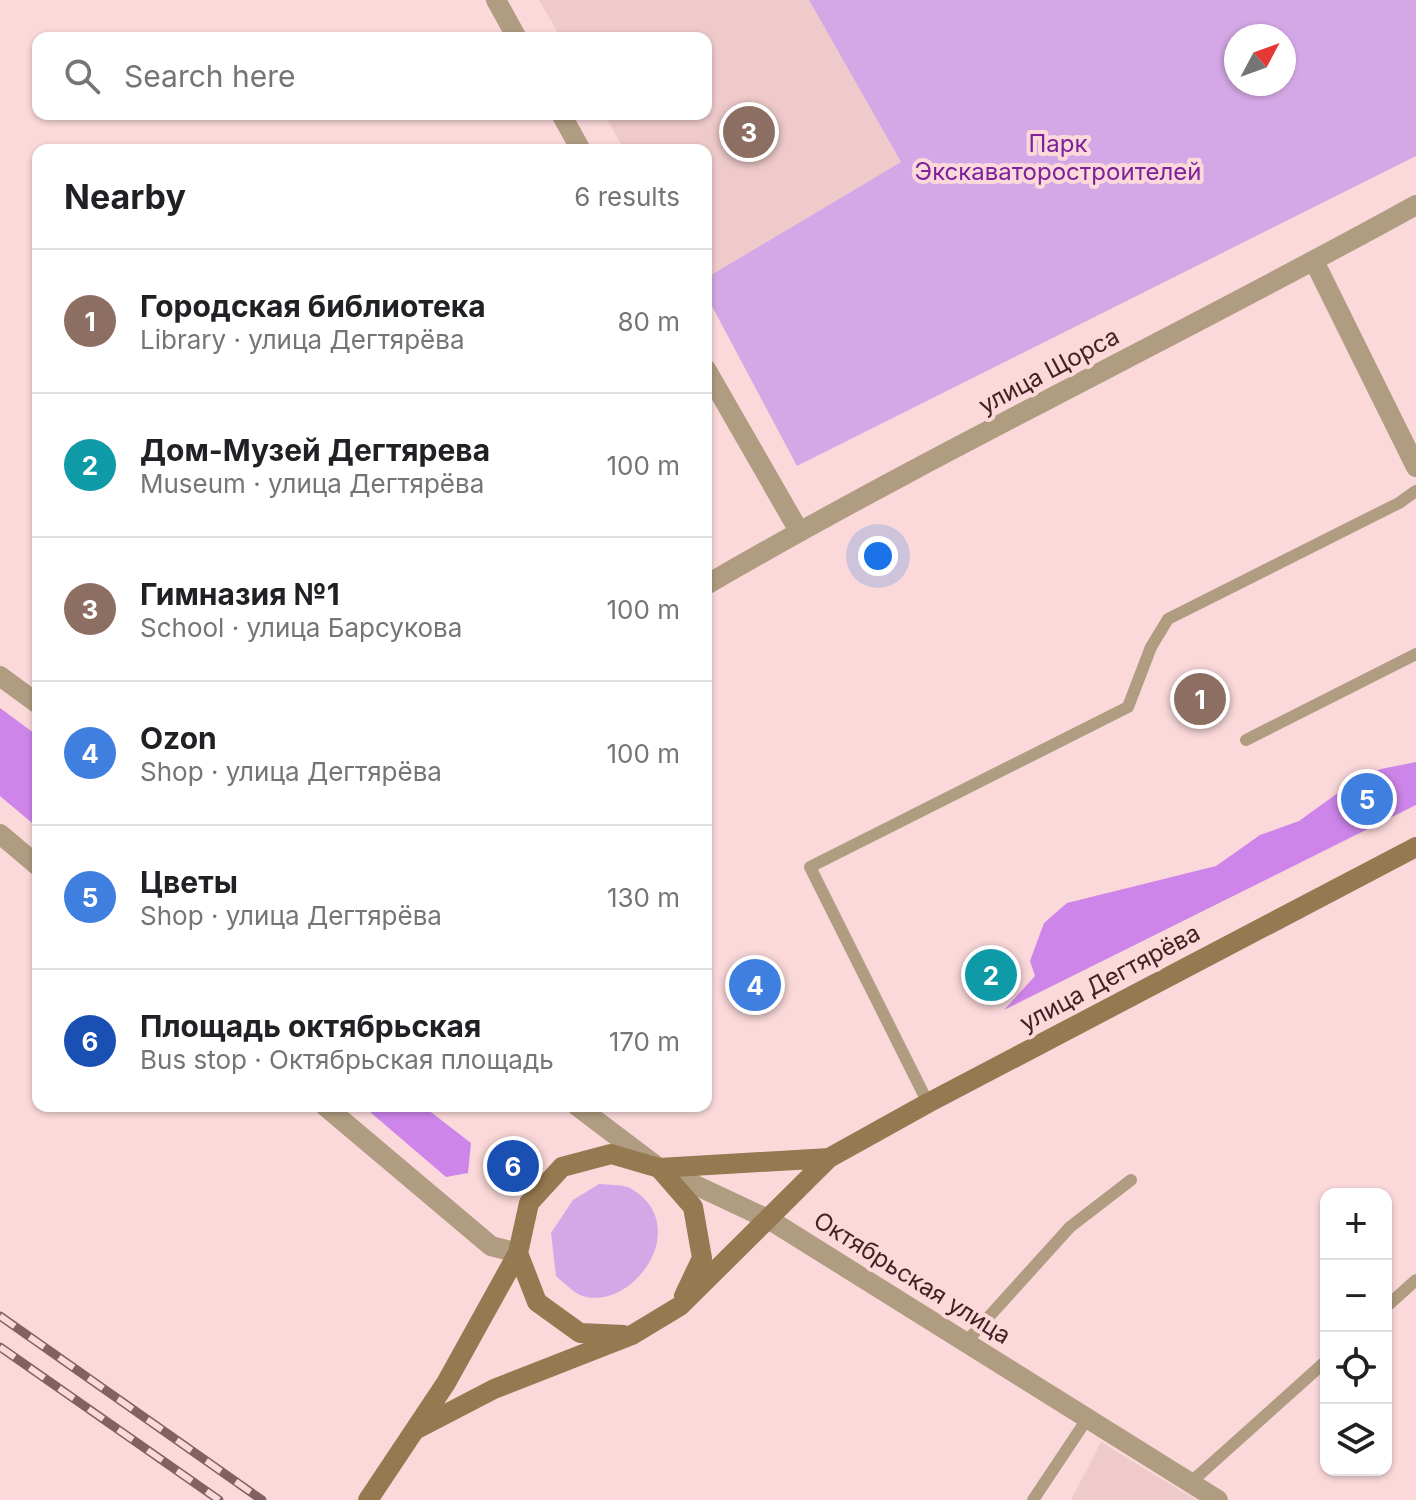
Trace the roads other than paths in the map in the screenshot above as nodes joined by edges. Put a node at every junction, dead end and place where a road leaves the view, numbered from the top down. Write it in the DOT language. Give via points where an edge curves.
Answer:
graph roads {
  1 [pos="496,0"];
  2 [pos="514,32"];
  3 [pos="564,120"];
  4 [pos="578,144"];
  5 [pos="1416,205"];
  6 [pos="1314,261"];
  7 [pos="712,379"];
  8 [pos="1416,467"];
  9 [pos="1416,491"];
  10 [pos="799,531"];
  11 [pos="712,582"];
  12 [pos="1416,654"];
  13 [pos="0,676"];
  14 [pos="32,700"];
  15 [pos="1246,740"];
  16 [pos="0,834"];
  17 [pos="1416,847"];
  18 [pos="32,861"];
  19 [pos="928,1103"];
  20 [pos="332,1112"];
  21 [pos="585,1112"];
  22 [pos="829,1158"];
  23 [pos="659,1168"];
  24 [pos="1131,1180"];
  25 [pos="770,1220"];
  26 [pos="518,1253"];
  27 [pos="1416,1280"];
  28 [pos="1392,1302"];
  29 [pos="680,1306"];
  30 [pos="632,1335"];
  31 [pos="966,1342"];
  32 [pos="1320,1366"];
  33 [pos="1087,1419"];
  34 [pos="417,1429"];
  35 [pos="1190,1483"];
  36 [pos="368,1500"];
  37 [pos="1033,1500"];
  38 [pos="1218,1500"];
  1 -- 2 [label="street"];
  3 -- 4 [label="street"];
  5 -- 6 [label="street, улица Щорса"];
  6 -- 8 [label="street"];
  6 -- 10 [label="street, улица Щорса"];
  7 -- 10 [label="street"];
  9 -- 19 [label="lane" via="1168,619 1128,707 810,867"];
  10 -- 11 [label="street, улица Щорса"];
  12 -- 15 [label="lane"];
  13 -- 14 [label="street"];
  16 -- 18 [label="street"];
  17 -- 19 [label="main road, улица Дегтярёва"];
  19 -- 22 [label="main road, улица Дегтярёва"];
  20 -- 26 [label="street" via="491,1246"];
  21 -- 23 [label="street, Октябрьская улица"];
  22 -- 23 [label="main road, улица Дегтярёва"];
  22 -- 25 [label="main road, улица Дегтярёва"];
  23 -- 25 [label="street, Октябрьская улица"];
  23 -- 26 [label="main road" via="611,1154 562,1167 529,1203"];
  23 -- 29 [label="main road" via="693,1207 702,1258"];
  24 -- 31 [label="lane" via="1070,1227"];
  25 -- 29 [label="main road, улица Дегтярёва"];
  25 -- 31 [label="street, Октябрьская улица"];
  26 -- 30 [label="main road" via="537,1302 580,1333"];
  26 -- 34 [label="main road"];
  27 -- 28 [label="lane"];
  29 -- 30 [label="main road"];
  30 -- 34 [label="main road" via="494,1389"];
  31 -- 33 [label="street, Октябрьская улица"];
  32 -- 35 [label="lane"];
  33 -- 35 [label="street, Октябрьская улица"];
  33 -- 37 [label="lane"];
  34 -- 36 [label="main road"];
  35 -- 38 [label="street, Октябрьская улица"];
}
